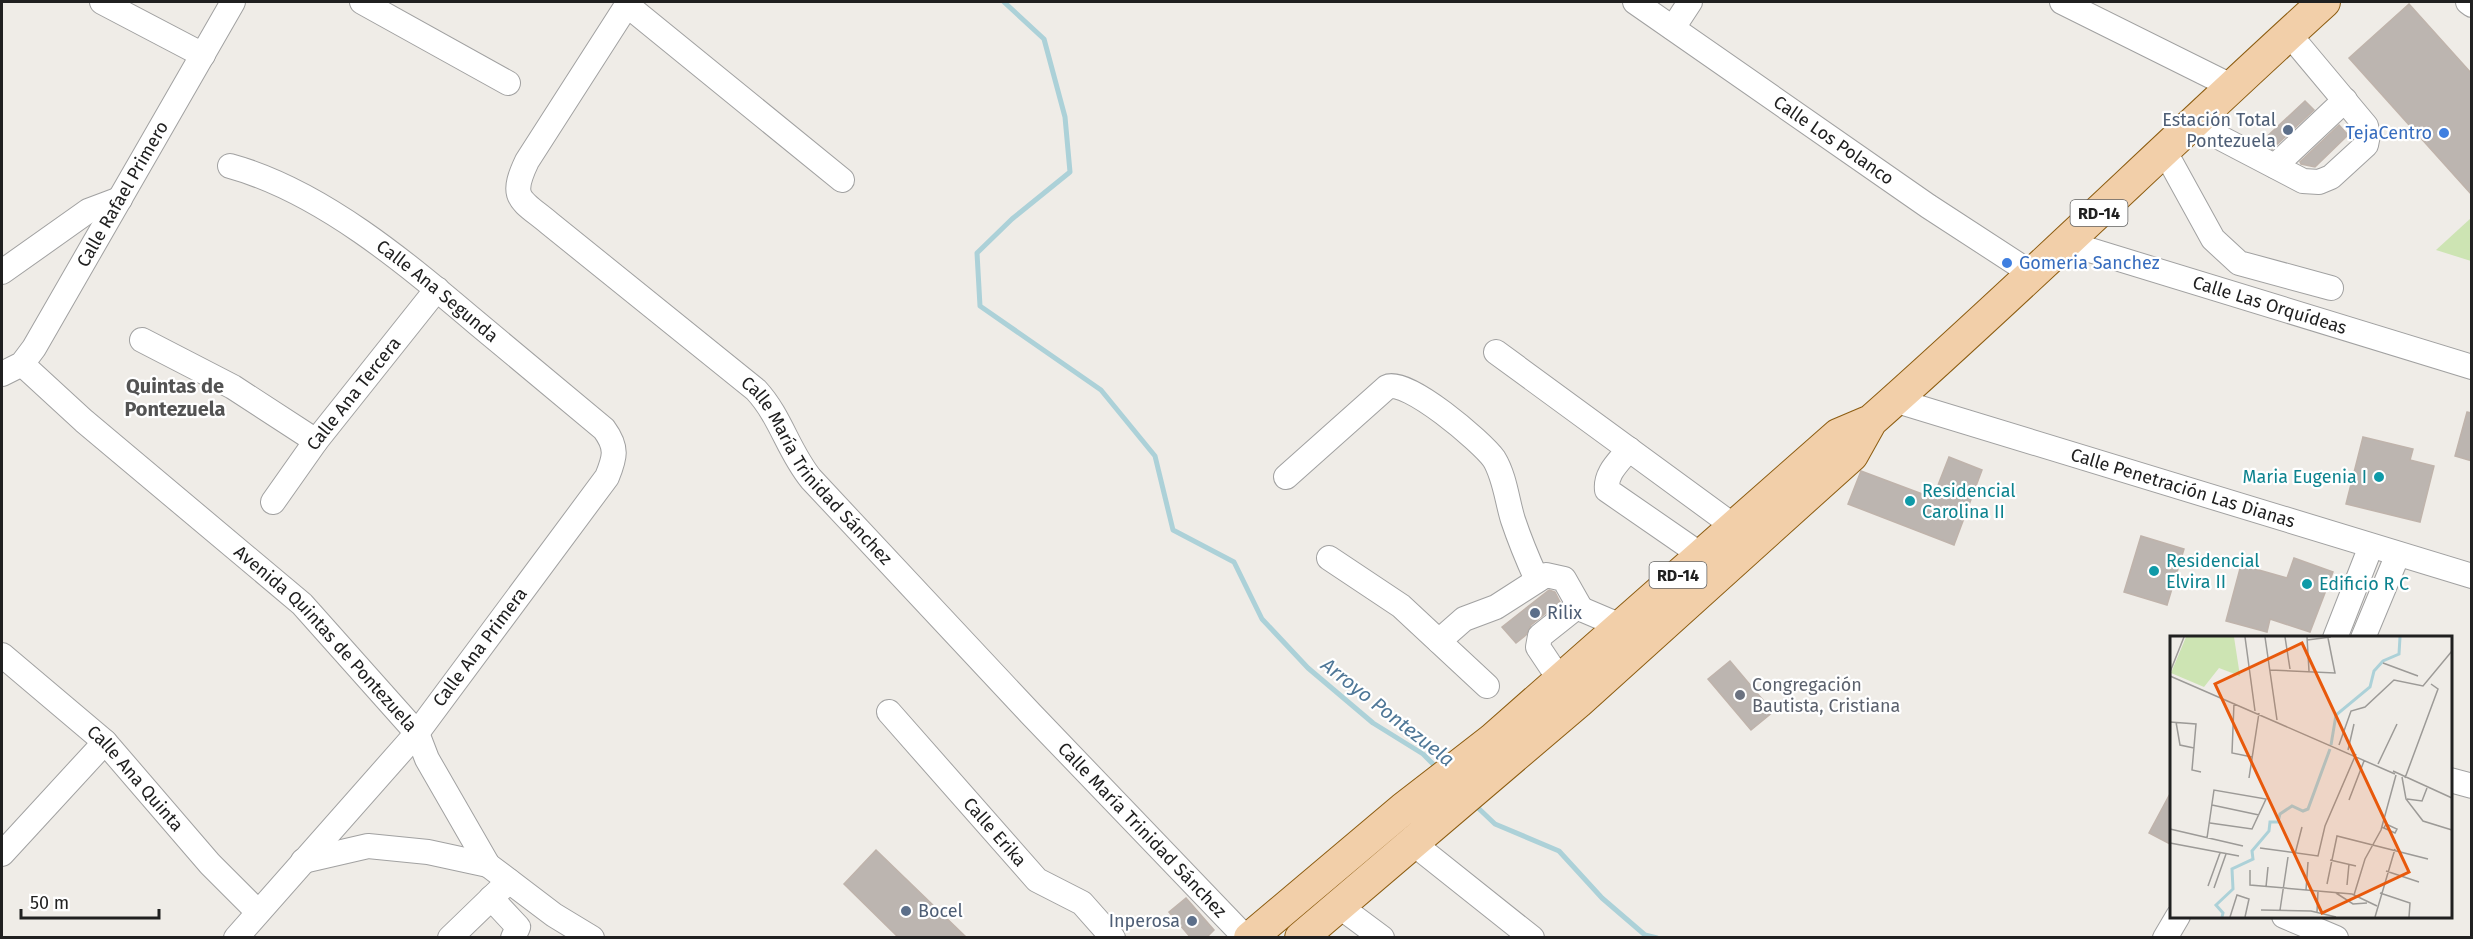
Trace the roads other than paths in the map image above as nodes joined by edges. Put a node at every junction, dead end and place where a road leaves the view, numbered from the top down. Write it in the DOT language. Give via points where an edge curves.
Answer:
graph roads {
  1 [pos="102,2"];
  2 [pos="234,2"];
  3 [pos="362,2"];
  4 [pos="1635,2"];
  5 [pos="1690,2"];
  6 [pos="2062,2"];
  7 [pos="2324,2"];
  8 [pos="2468,2"];
  9 [pos="628,3"];
  10 [pos="2472,5"];
  11 [pos="1673,28"];
  12 [pos="2289,34"];
  13 [pos="203,55"];
  14 [pos="508,83"];
  15 [pos="2231,86"];
  16 [pos="2345,100"];
  17 [pos="2192,123"];
  18 [pos="2164,150"];
  19 [pos="230,166"];
  20 [pos="2275,166"];
  21 [pos="842,180"];
  22 [pos="120,199"];
  23 [pos="2067,243"];
  24 [pos="2,272"];
  25 [pos="2034,275"];
  26 [pos="2331,288"];
  27 [pos="437,289"];
  28 [pos="142,340"];
  29 [pos="1496,352"];
  30 [pos="2472,367"];
  31 [pos="12,369"];
  32 [pos="1894,400"];
  33 [pos="1871,421"];
  34 [pos="316,441"];
  35 [pos="1629,449"];
  36 [pos="616,454"];
  37 [pos="1286,477"];
  38 [pos="273,502"];
  39 [pos="1735,527"];
  40 [pos="2371,546"];
  41 [pos="2398,554"];
  42 [pos="1701,555"];
  43 [pos="1329,558"];
  44 [pos="2472,576"];
  45 [pos="1537,580"];
  46 [pos="1581,609"];
  47 [pos="1621,626"];
  48 [pos="2335,636"];
  49 [pos="2364,636"];
  50 [pos="1438,641"];
  51 [pos="2,655"];
  52 [pos="1560,680"];
  53 [pos="1487,686"];
  54 [pos="889,712"];
  55 [pos="417,733"];
  56 [pos="105,742"];
  57 [pos="1502,750"];
  58 [pos="2452,780"];
  59 [pos="2472,786"];
  60 [pos="1420,838"];
  61 [pos="2,854"];
  62 [pos="303,861"];
  63 [pos="488,865"];
  64 [pos="509,881"];
  65 [pos="491,898"];
  66 [pos="1339,906"];
  67 [pos="258,912"];
  68 [pos="2177,918"];
  69 [pos="2289,918"];
  70 [pos="236,938"];
  71 [pos="450,938"];
  72 [pos="513,938"];
  73 [pos="592,938"];
  74 [pos="1113,938"];
  75 [pos="1248,938"];
  76 [pos="1302,938"];
  77 [pos="1382,938"];
  78 [pos="1532,938"];
  79 [pos="2165,938"];
  80 [pos="2336,938"];
  1 -- 13 [label="street"];
  2 -- 13 [label="street, Calle Rafael Primero"];
  3 -- 14 [label="street"];
  4 -- 11 [label="street, Calle Los Polanco"];
  5 -- 11 [label="street"];
  6 -- 15 [label="street"];
  7 -- 12 [label="main road, RD-14"];
  8 -- 10 [label="street"];
  9 -- 21 [label="street"];
  9 -- 75 [label="street, Calle María Trinidad Sánchez" via="527,160 516,187 518,195 756,390 771,406 796,460 811,479"];
  11 -- 25 [label="street, Calle Los Polanco"];
  12 -- 15 [label="main road, RD-14"];
  12 -- 16 [label="street"];
  13 -- 22 [label="street, Calle Rafael Primero"];
  15 -- 17 [label="main road, RD-14"];
  16 -- 20 [label="street"];
  16 -- 20 [label="street" via="2366,126 2366,145 2331,177 2319,182 2303,181"];
  17 -- 18 [label="main road, RD-14"];
  17 -- 20 [label="street"];
  18 -- 23 [label="main road, RD-14"];
  18 -- 26 [label="street" via="2213,239 2223,250 2239,263"];
  19 -- 27 [label="street, Calle Ana Segunda" via="258,173 328,211"];
  22 -- 24 [label="street" via="88,211"];
  22 -- 31 [label="street, Calle Rafael Primero"];
  23 -- 25 [label="main road, RD-14"];
  23 -- 30 [label="street, Calle Las Orquídeas"];
  25 -- 32 [label="main road, RD-14"];
  27 -- 34 [label="street, Calle Ana Tercera"];
  27 -- 36 [label="street, Calle Ana Segunda" via="604,429"];
  28 -- 34 [label="street" via="233,387"];
  29 -- 35 [label="street"];
  31 -- 55 [label="street, Avenida Quintas de Pontezuela" via="84,421 302,604"];
  32 -- 33 [label="main road, RD-14"];
  32 -- 40 [label="street, Calle Penetración Las Dianas"];
  33 -- 39 [label="main road, RD-14" via="1838,435"];
  33 -- 57 [label="main road, RD-14" via="1852,455"];
  34 -- 38 [label="street, Calle Ana Tercera"];
  35 -- 39 [label="street"];
  35 -- 42 [label="street" via="1610,472 1607,490"];
  36 -- 55 [label="street, Calle Ana Primera" via="607,477"];
  37 -- 45 [label="street" via="1387,387 1398,386 1421,396 1493,459"];
  39 -- 42 [label="main road, RD-14"];
  40 -- 41 [label="street, Calle Penetración Las Dianas"];
  40 -- 48 [label="street"];
  41 -- 44 [label="street, Calle Penetración Las Dianas"];
  41 -- 49 [label="street"];
  42 -- 47 [label="main road, RD-14"];
  43 -- 50 [label="street" via="1401,606"];
  45 -- 46 [label="street" via="1546,575 1564,579"];
  45 -- 50 [label="street" via="1496,607 1464,619"];
  46 -- 47 [label="street"];
  46 -- 52 [label="street" via="1568,612 1538,639 1539,651"];
  47 -- 52 [label="main road, RD-14"];
  50 -- 53 [label="street"];
  51 -- 56 [label="street, Calle Ana Quinta"];
  52 -- 57 [label="main road, RD-14"];
  54 -- 74 [label="street, Calle Erika" via="1037,879 1082,903"];
  55 -- 62 [label="street, Calle Ana Primera"];
  55 -- 63 [label="street, Avenida Quintas de Pontezuela" via="427,759"];
  56 -- 61 [label="street"];
  56 -- 67 [label="street, Calle Ana Quinta" via="210,864"];
  57 -- 60 [label="main road, RD-14"];
  57 -- 75 [label="main road, RD-14" via="1403,809"];
  58 -- 59 [label="street"];
  60 -- 66 [label="main road, RD-14"];
  60 -- 78 [label="street"];
  62 -- 63 [label="street" via="368,846 428,852"];
  62 -- 67 [label="street, Calle Ana Primera"];
  63 -- 64 [label="street, Avenida Quintas de Pontezuela"];
  64 -- 65 [label="street"];
  64 -- 73 [label="street, Avenida Quintas de Pontezuela"];
  65 -- 71 [label="street"];
  65 -- 72 [label="street" via="518,927"];
  66 -- 76 [label="main road, RD-14"];
  66 -- 77 [label="street"];
  67 -- 70 [label="street, Calle Ana Primera"];
  68 -- 79 [label="street"];
  69 -- 80 [label="street"];
}
